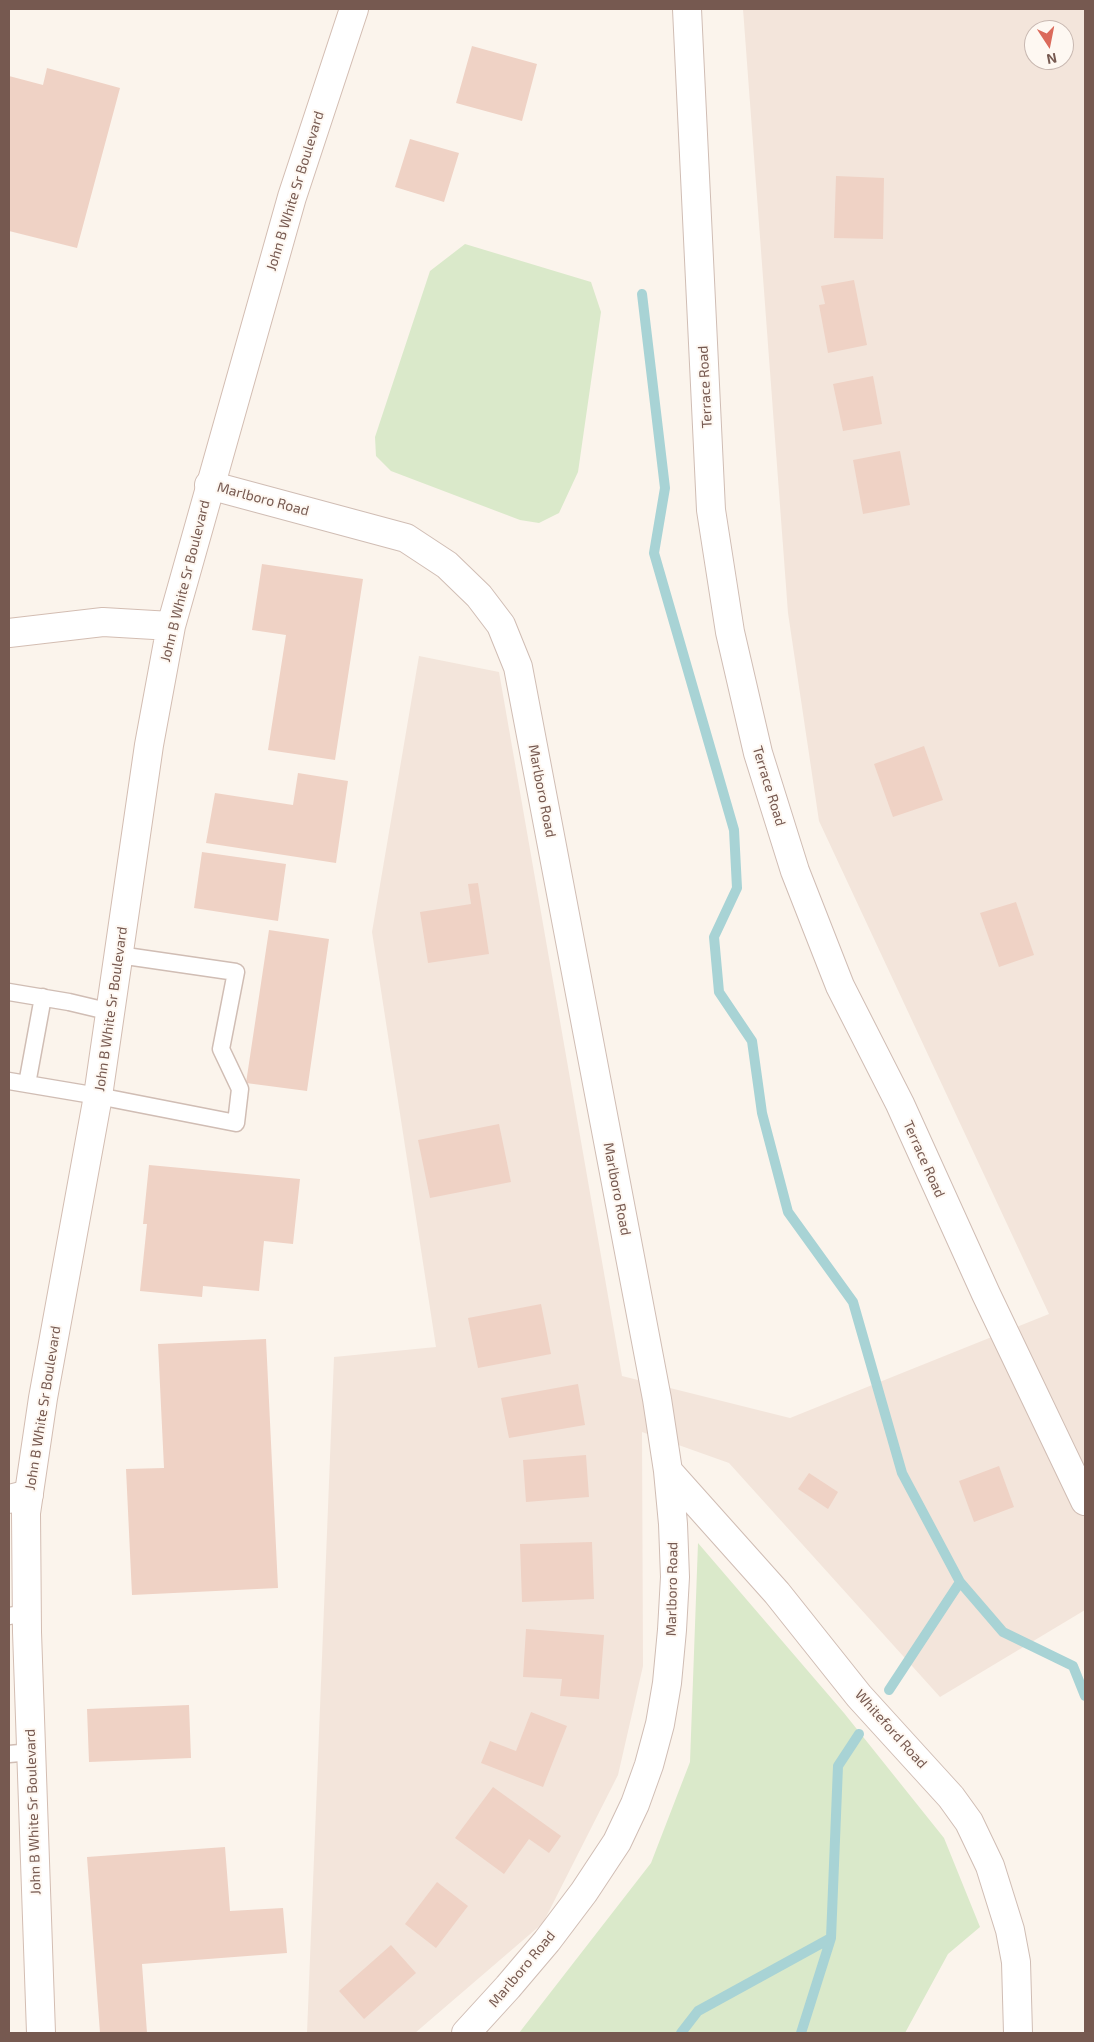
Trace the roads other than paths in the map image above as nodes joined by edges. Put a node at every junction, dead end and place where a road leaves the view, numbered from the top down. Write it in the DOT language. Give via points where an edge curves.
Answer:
graph roads {
  1 [pos="354,9"];
  2 [pos="687,9"];
  3 [pos="209,484"];
  4 [pos="171,626"];
  5 [pos="9,633"];
  6 [pos="119,955"];
  7 [pos="9,992"];
  8 [pos="43,997"];
  9 [pos="111,1012"];
  10 [pos="9,1081"];
  11 [pos="27,1084"];
  12 [pos="98,1096"];
  13 [pos="668,1471"];
  14 [pos="19,1496"];
  15 [pos="1085,1502"];
  16 [pos="18,1614"];
  17 [pos="20,1753"];
  18 [pos="41,2033"];
  19 [pos="466,2033"];
  20 [pos="1018,2033"];
  1 -- 3 [label="street, John B White Sr Boulevard" via="292,196"];
  2 -- 15 [label="street, Terrace Road" via="711,510 730,632 758,753 795,871 840,986 900,1104"];
  3 -- 4 [label="street, John B White Sr Boulevard"];
  3 -- 13 [label="street, Marlboro Road" via="406,538 447,565 479,596 500,625 518,667"];
  4 -- 5 [label="street" via="103,622"];
  4 -- 6 [label="street, John B White Sr Boulevard" via="148,751"];
  6 -- 9 [label="street, John B White Sr Boulevard"];
  6 -- 12 [label="lane" via="236,972 221,1049 240,1089 236,1123"];
  7 -- 8 [label="lane"];
  8 -- 9 [label="lane"];
  8 -- 11 [label="lane"];
  9 -- 12 [label="street, John B White Sr Boulevard"];
  10 -- 11 [label="lane"];
  11 -- 12 [label="lane"];
  12 -- 14 [label="street, John B White Sr Boulevard" via="43,1398"];
  13 -- 19 [label="street, Marlboro Road" via="674,1524 674,1577 667,1683 660,1724 635,1804 617,1842 584,1892 508,1987"];
  13 -- 20 [label="street, Whiteford Road" via="778,1593 860,1696 951,1797 969,1822 990,1866 1010,1930 1016,1962"];
  14 -- 16 [label="street, John B White Sr Boulevard" via="26,1513"];
  16 -- 17 [label="street, John B White Sr Boulevard"];
  17 -- 18 [label="street, John B White Sr Boulevard"];
}
